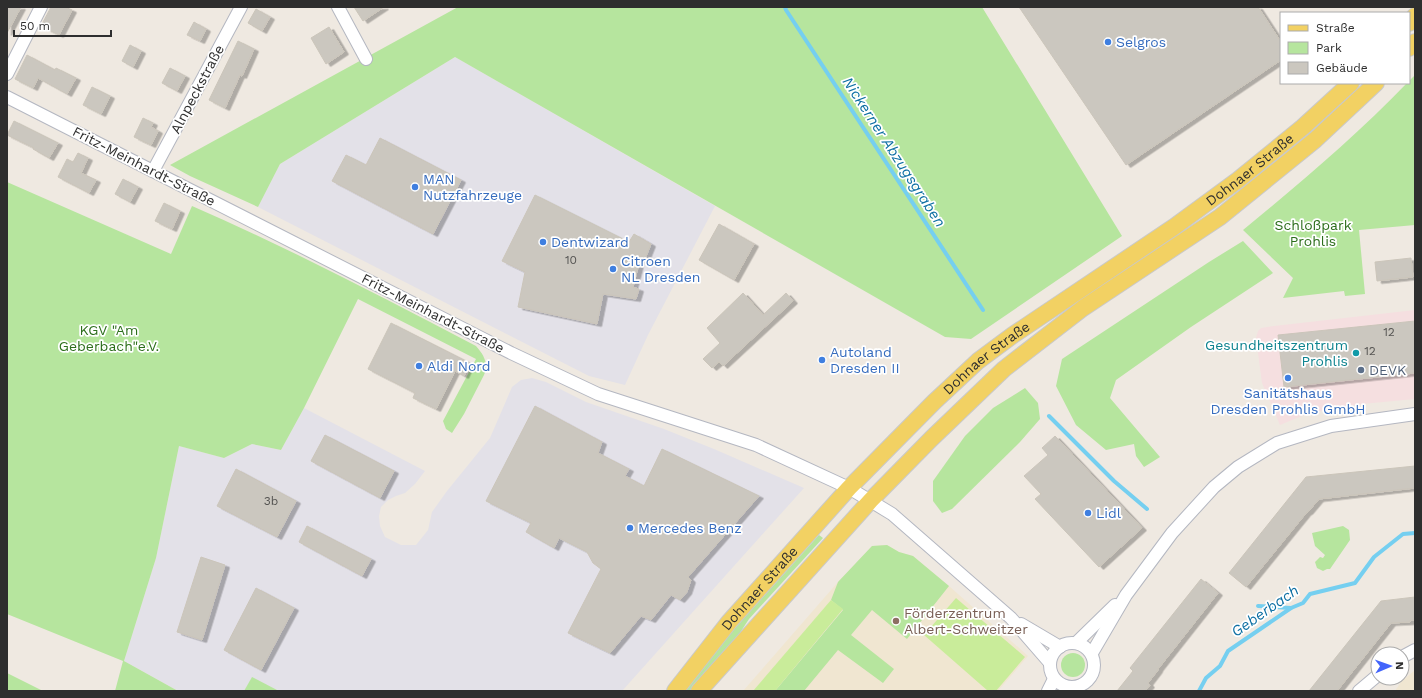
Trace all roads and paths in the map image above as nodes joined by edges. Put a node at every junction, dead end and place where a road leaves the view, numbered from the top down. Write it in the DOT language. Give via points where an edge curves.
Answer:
graph roads {
  1 [pos="41,7"];
  2 [pos="241,7"];
  3 [pos="338,7"];
  4 [pos="366,58"];
  5 [pos="7,74"];
  6 [pos="1350,84"];
  7 [pos="1375,84"];
  8 [pos="7,97"];
  9 [pos="153,171"];
  10 [pos="1415,414"];
  11 [pos="849,488"];
  12 [pos="871,500"];
  13 [pos="1126,595"];
  14 [pos="1011,618"];
  15 [pos="1076,643"];
  16 [pos="1060,647"];
  17 [pos="1092,654"];
  18 [pos="1050,663"];
  19 [pos="1054,679"];
  20 [pos="1370,682"];
  21 [pos="1070,690"];
  22 [pos="675,691"];
  23 [pos="698,691"];
  24 [pos="1048,691"];
  25 [pos="1359,691"];
  1 -- 5 [label="street"];
  2 -- 9 [label="street, Alnpeckstraße"];
  3 -- 4 [label="street"];
  6 -- 11 [label="main road, Dohnaer Straße" via="1303,127 1238,180 1174,227 978,361"];
  7 -- 12 [label="main road, Dohnaer Straße" via="1315,140 1220,217 1083,308 1004,368"];
  8 -- 9 [label="street, Fritz-Meinhardt-Straße"];
  9 -- 11 [label="street, Fritz-Meinhardt-Straße" via="598,394 756,446"];
  10 -- 13 [label="street" via="1332,426 1277,443 1244,463 1214,488 1172,533"];
  11 -- 12 [label="street, Fritz-Meinhardt-Straße"];
  11 -- 22 [label="main road, Dohnaer Straße" via="729,622"];
  12 -- 14 [label="street, Fritz-Meinhardt-Straße" via="898,519"];
  12 -- 23 [label="main road, Dohnaer Straße"];
  13 -- 15 [label="street"];
  13 -- 17 [label="street"];
  14 -- 16 [label="street"];
  14 -- 18 [label="street"];
  15 -- 16 [label="street"];
  15 -- 17 [label="street" via="1084,646"];
  16 -- 18 [label="street" via="1052,656"];
  17 -- 21 [label="street" via="1095,665 1092,677 1087,683"];
  18 -- 19 [label="street"];
  19 -- 21 [label="street"];
  19 -- 24 [label="street"];
  20 -- 25 [label="street"];
}
